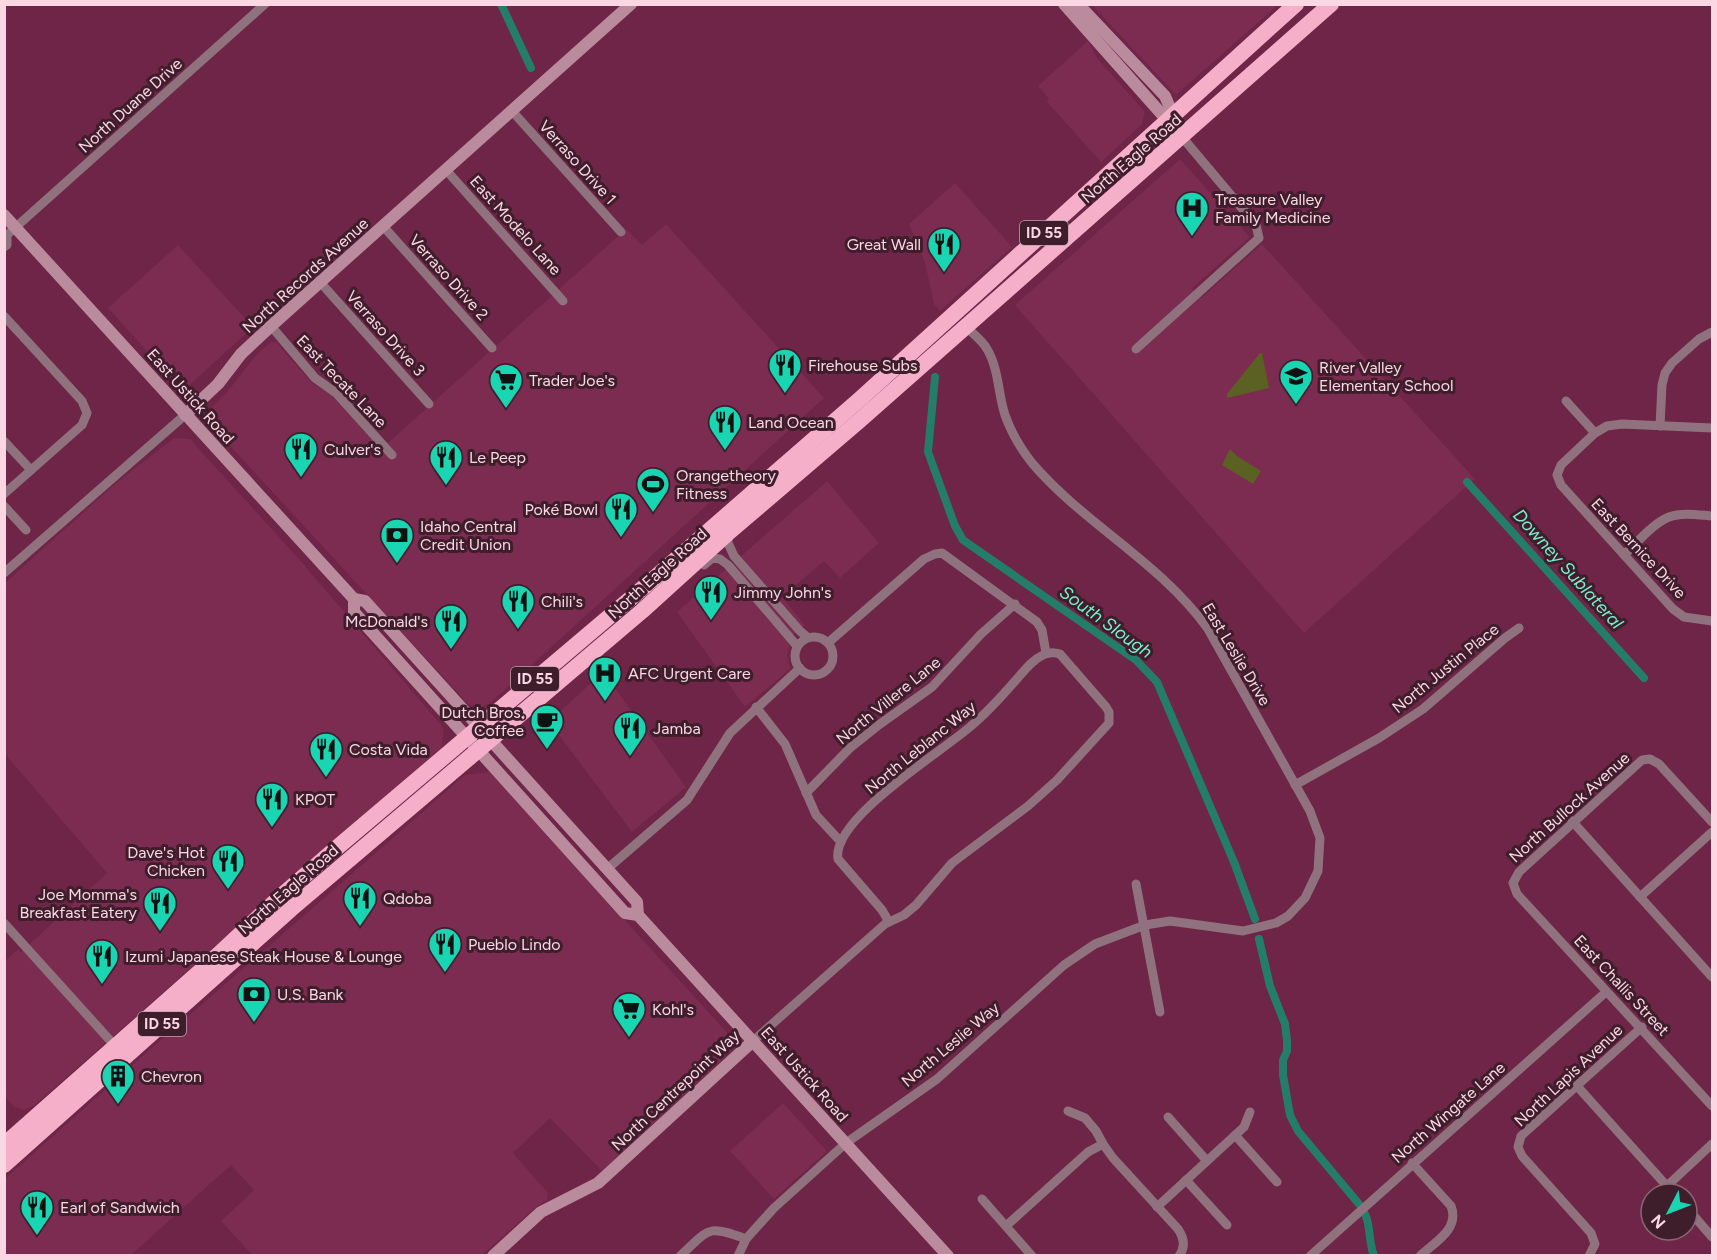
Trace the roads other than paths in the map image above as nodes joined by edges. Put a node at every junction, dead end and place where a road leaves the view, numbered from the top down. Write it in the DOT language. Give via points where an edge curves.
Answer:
graph roads {
  1 [pos="265,4"];
  2 [pos="631,4"];
  3 [pos="1064,4"];
  4 [pos="1078,4"];
  5 [pos="1296,4"];
  6 [pos="1331,4"];
  7 [pos="512,111"];
  8 [pos="1170,117"];
  9 [pos="1182,137"];
  10 [pos="446,170"];
  11 [pos="4,215"];
  12 [pos="383,226"];
  13 [pos="9,232"];
  14 [pos="621,232"];
  15 [pos="4,247"];
  16 [pos="320,282"];
  17 [pos="564,300"];
  18 [pos="4,316"];
  19 [pos="271,326"];
  20 [pos="965,326"];
  21 [pos="1713,332"];
  22 [pos="492,348"];
  23 [pos="1136,349"];
  24 [pos="859,400"];
  25 [pos="1566,401"];
  26 [pos="429,404"];
  27 [pos="185,415"];
  28 [pos="1660,426"];
  29 [pos="1713,428"];
  30 [pos="1595,434"];
  31 [pos="4,441"];
  32 [pos="392,455"];
  33 [pos="31,470"];
  34 [pos="765,482"];
  35 [pos="783,487"];
  36 [pos="4,494"];
  37 [pos="4,506"];
  38 [pos="1713,516"];
  39 [pos="26,530"];
  40 [pos="728,533"];
  41 [pos="1624,555"];
  42 [pos="4,573"];
  43 [pos="1015,604"];
  44 [pos="642,611"];
  45 [pos="1713,621"];
  46 [pos="1519,628"];
  47 [pos="807,637"];
  48 [pos="829,642"];
  49 [pos="797,646"];
  50 [pos="1046,653"];
  51 [pos="800,668"];
  52 [pos="756,707"];
  53 [pos="473,731"];
  54 [pos="491,739"];
  55 [pos="478,750"];
  56 [pos="1295,785"];
  57 [pos="806,793"];
  58 [pos="1572,821"];
  59 [pos="1713,822"];
  60 [pos="1713,832"];
  61 [pos="841,842"];
  62 [pos="607,869"];
  63 [pos="1513,883"];
  64 [pos="1136,884"];
  65 [pos="1640,897"];
  66 [pos="638,915"];
  67 [pos="889,922"];
  68 [pos="4,923"];
  69 [pos="1144,925"];
  70 [pos="1254,929"];
  71 [pos="1713,977"];
  72 [pos="1606,992"];
  73 [pos="1160,1012"];
  74 [pos="1642,1027"];
  75 [pos="753,1041"];
  76 [pos="121,1052"];
  77 [pos="1577,1086"];
  78 [pos="1713,1106"];
  79 [pos="1068,1111"];
  80 [pos="1250,1112"];
  81 [pos="1168,1117"];
  82 [pos="1235,1135"];
  83 [pos="846,1143"];
  84 [pos="1102,1144"];
  85 [pos="1713,1144"];
  86 [pos="8,1155"];
  87 [pos="1207,1161"];
  88 [pos="1412,1163"];
  89 [pos="1186,1180"];
  90 [pos="1277,1182"];
  91 [pos="1662,1182"];
  92 [pos="1670,1182"];
  93 [pos="982,1199"];
  94 [pos="1157,1207"];
  95 [pos="1699,1221"];
  96 [pos="1227,1225"];
  97 [pos="1006,1226"];
  98 [pos="1713,1237"];
  99 [pos="746,1239"];
  100 [pos="493,1256"];
  101 [pos="680,1256"];
  102 [pos="738,1256"];
  103 [pos="948,1256"];
  104 [pos="1032,1256"];
  105 [pos="1179,1256"];
  106 [pos="1310,1256"];
  107 [pos="1420,1256"];
  108 [pos="1589,1256"];
  1 -- 13 [label="street, North Duane Drive"];
  2 -- 7 [label="main road, North Records Avenue"];
  3 -- 8 [label="main road"];
  4 -- 8 [label="main road" via="1165,96"];
  5 -- 8 [label="highway, North Eagle Road / ID 55"];
  6 -- 9 [label="highway, North Eagle Road / ID 55"];
  7 -- 10 [label="main road, North Records Avenue"];
  7 -- 14 [label="street, Verraso Drive 1"];
  8 -- 9 [label="main road"];
  8 -- 24 [label="highway, North Eagle Road / ID 55"];
  9 -- 20 [label="highway, North Eagle Road / ID 55"];
  9 -- 23 [label="street" via="1256,225 1259,238"];
  10 -- 12 [label="main road, North Records Avenue"];
  10 -- 17 [label="street, East Modelo Lane"];
  11 -- 13 [label="main road, East Ustick Road"];
  12 -- 16 [label="main road, North Records Avenue"];
  12 -- 22 [label="street, Verraso Drive 2"];
  13 -- 15 [label="street"];
  13 -- 27 [label="main road, East Ustick Road"];
  16 -- 19 [label="main road, North Records Avenue"];
  16 -- 26 [label="street, Verraso Drive 3"];
  18 -- 33 [label="street" via="82,401 87,413 82,425"];
  19 -- 27 [label="main road, North Records Avenue"];
  19 -- 32 [label="street, East Tecate Lane" via="315,378 336,393"];
  20 -- 35 [label="highway, North Eagle Road / ID 55"];
  20 -- 56 [label="street, East Leslie Drive" via="987,348 1005,415 1031,461 1060,492 1194,609"];
  21 -- 28 [label="street" via="1699,339 1665,373"];
  24 -- 34 [label="highway, North Eagle Road / ID 55"];
  24 -- 35 [label="highway" via="857,411 786,474"];
  25 -- 30 [label="street"];
  27 -- 42 [label="street, North Records Avenue"];
  27 -- 53 [label="main road, East Ustick Road" via="354,599 365,600"];
  28 -- 29 [label="street"];
  28 -- 30 [label="street" via="1622,423"];
  30 -- 41 [label="street, East Bernice Drive" via="1561,465 1557,475 1561,485"];
  31 -- 33 [label="street"];
  33 -- 36 [label="street"];
  34 -- 40 [label="highway" via="767,491 727,527"];
  34 -- 53 [label="highway, North Eagle Road / ID 55"];
  35 -- 40 [label="highway, North Eagle Road / ID 55"];
  37 -- 39 [label="street"];
  38 -- 41 [label="street" via="1670,516"];
  40 -- 44 [label="highway, North Eagle Road / ID 55"];
  40 -- 47 [label="street" via="734,556"];
  41 -- 45 [label="street, East Bernice Drive" via="1673,609 1684,617"];
  43 -- 48 [label="street" via="959,564 935,554 924,559"];
  43 -- 50 [label="street" via="1037,622"];
  43 -- 57 [label="street, North Villere Lane" via="932,687 850,748"];
  44 -- 49 [label="street" via="660,604 712,558 720,559"];
  44 -- 54 [label="highway, North Eagle Road / ID 55"];
  46 -- 56 [label="street, North Justin Place" via="1423,709"];
  47 -- 48 [label="street"];
  47 -- 49 [label="street"];
  48 -- 51 [label="street" via="834,660 826,671 814,676"];
  49 -- 51 [label="street" via="796,664"];
  50 -- 61 [label="street, North Leblanc Way" via="1033,661 971,727 888,789"];
  50 -- 67 [label="street, North Centrepoint Way" via="1060,654 1106,707 1110,720 1057,780 952,863 916,904"];
  51 -- 52 [label="street"];
  52 -- 57 [label="street" via="785,744"];
  52 -- 62 [label="street" via="730,733 687,800"];
  53 -- 54 [label="main road, East Ustick Road"];
  53 -- 55 [label="main road, East Ustick Road"];
  53 -- 76 [label="highway, North Eagle Road / ID 55" via="280,897"];
  54 -- 55 [label="highway, North Eagle Road / ID 55"];
  54 -- 62 [label="main road, East Ustick Road"];
  55 -- 66 [label="main road, East Ustick Road" via="625,913"];
  55 -- 76 [label="highway, North Eagle Road / ID 55"];
  56 -- 70 [label="street, East Leslie Drive" via="1320,838 1318,871 1296,909 1276,923"];
  57 -- 61 [label="street" via="816,815"];
  58 -- 59 [label="street, North Bullock Avenue" via="1638,763 1650,759"];
  58 -- 63 [label="street, North Bullock Avenue" via="1519,872"];
  58 -- 65 [label="street"];
  60 -- 65 [label="street"];
  61 -- 67 [label="street" via="838,859"];
  62 -- 66 [label="main road, East Ustick Road" via="637,902"];
  63 -- 72 [label="street, East Challis Street" via="1517,894"];
  64 -- 69 [label="street"];
  65 -- 71 [label="street"];
  66 -- 75 [label="main road, East Ustick Road"];
  67 -- 75 [label="street, North Centrepoint Way"];
  68 -- 76 [label="street"];
  69 -- 70 [label="street, North Leslie Way" via="1170,921"];
  69 -- 73 [label="street"];
  69 -- 83 [label="street, North Leslie Way" via="1095,944 1064,965 937,1078"];
  72 -- 74 [label="street, East Challis Street"];
  72 -- 88 [label="street, North Wingate Lane"];
  74 -- 77 [label="street, North Lapis Avenue"];
  74 -- 78 [label="street, East Challis Street"];
  75 -- 83 [label="main road, East Ustick Road"];
  75 -- 100 [label="main road, North Centrepoint Way" via="598,1183 541,1212"];
  76 -- 86 [label="highway"];
  77 -- 91 [label="street"];
  77 -- 108 [label="street, North Lapis Avenue" via="1521,1136 1518,1147 1592,1233 1595,1244"];
  79 -- 84 [label="street" via="1085,1118"];
  80 -- 82 [label="street" via="1244,1127"];
  81 -- 87 [label="street"];
  82 -- 87 [label="street"];
  82 -- 90 [label="street"];
  83 -- 99 [label="street, North Leslie Way"];
  83 -- 103 [label="main road, East Ustick Road"];
  84 -- 94 [label="street"];
  84 -- 97 [label="street" via="1088,1152"];
  85 -- 92 [label="street"];
  87 -- 89 [label="street"];
  88 -- 106 [label="street, North Wingate Lane"];
  88 -- 107 [label="street" via="1451,1206 1454,1215 1448,1231"];
  89 -- 94 [label="street"];
  89 -- 96 [label="street"];
  93 -- 97 [label="street"];
  94 -- 105 [label="street" via="1178,1229 1184,1243"];
  95 -- 98 [label="street"];
  97 -- 104 [label="street"];
  99 -- 101 [label="street" via="714,1230"];
  99 -- 102 [label="street, North Leslie Way"];
}
